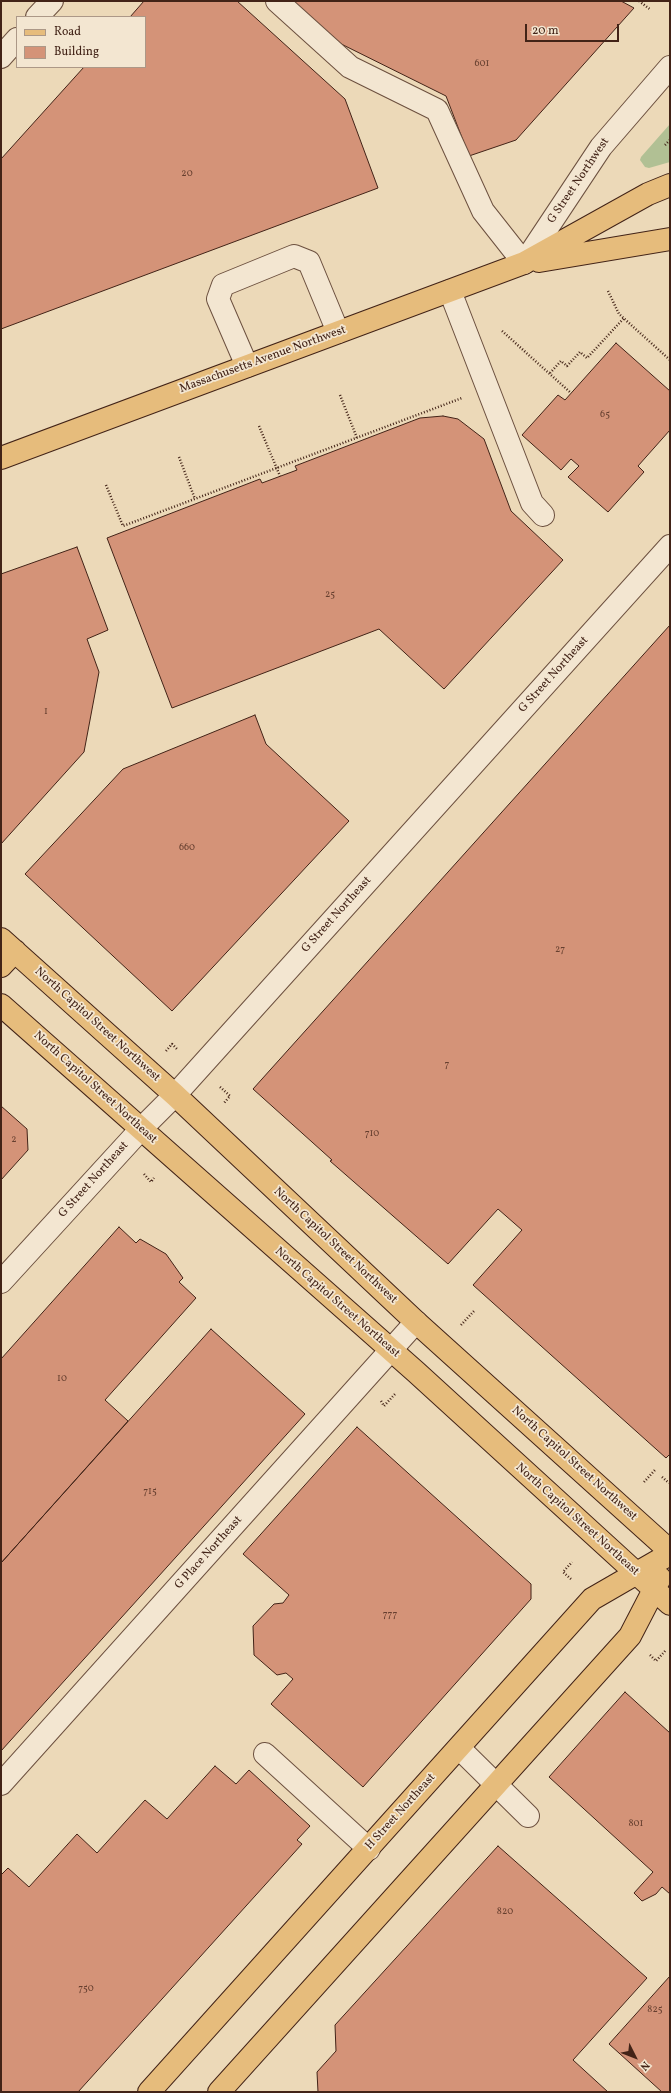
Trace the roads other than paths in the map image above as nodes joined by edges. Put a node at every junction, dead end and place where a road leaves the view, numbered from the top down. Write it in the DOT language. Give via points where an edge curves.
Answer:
graph roads {
  1 [pos="52,1"];
  2 [pos="276,1"];
  3 [pos="38,16"];
  4 [pos="16,40"];
  5 [pos="1,57"];
  6 [pos="670,67"];
  7 [pos="670,185"];
  8 [pos="670,239"];
  9 [pos="524,263"];
  10 [pos="450,290"];
  11 [pos="338,332"];
  12 [pos="247,366"];
  13 [pos="1,458"];
  14 [pos="543,515"];
  15 [pos="670,546"];
  16 [pos="6,952"];
  17 [pos="1,1005"];
  18 [pos="175,1095"];
  19 [pos="141,1129"];
  20 [pos="1,1282"];
  21 [pos="416,1322"];
  22 [pos="391,1350"];
  23 [pos="670,1554"];
  24 [pos="635,1572"];
  25 [pos="662,1597"];
  26 [pos="459,1748"];
  27 [pos="265,1754"];
  28 [pos="1,1784"];
  29 [pos="496,1784"];
  30 [pos="528,1816"];
  31 [pos="369,1849"];
  32 [pos="149,2092"];
  33 [pos="219,2092"];
  1 -- 3 [label="street"];
  2 -- 9 [label="street" via="350,67 437,110 483,211"];
  4 -- 5 [label="street"];
  6 -- 9 [label="street, G Street Northwest" via="600,147"];
  7 -- 9 [label="main road, Massachusetts Avenue Northwest" via="648,194"];
  8 -- 9 [label="main road, Massachusetts Avenue Northwest"];
  9 -- 10 [label="main road, Massachusetts Avenue Northwest"];
  10 -- 11 [label="main road, Massachusetts Avenue Northwest"];
  10 -- 14 [label="street" via="532,504"];
  11 -- 12 [label="main road, Massachusetts Avenue Northwest"];
  11 -- 12 [label="street" via="309,262 294,256 223,285 218,298"];
  12 -- 13 [label="main road, Massachusetts Avenue Northwest"];
  15 -- 18 [label="street, G Street Northeast"];
  16 -- 18 [label="main road, North Capitol Street Northwest"];
  17 -- 19 [label="main road, North Capitol Street Northeast"];
  18 -- 19 [label="street, G Street Northeast"];
  18 -- 21 [label="main road, North Capitol Street Northwest"];
  19 -- 20 [label="street, G Street Northeast"];
  19 -- 22 [label="main road, North Capitol Street Northeast"];
  21 -- 22 [label="street, G Place Northeast"];
  21 -- 23 [label="main road, North Capitol Street Northwest"];
  22 -- 24 [label="main road, North Capitol Street Northeast"];
  22 -- 28 [label="street, G Place Northeast"];
  23 -- 24 [label="main road, H Street Northeast"];
  23 -- 25 [label="main road"];
  24 -- 25 [label="main road, North Capitol Street Northeast"];
  24 -- 26 [label="main road, H Street Northeast" via="592,1599"];
  25 -- 29 [label="main road"];
  26 -- 29 [label="street"];
  26 -- 31 [label="main road, H Street Northeast"];
  27 -- 31 [label="street"];
  29 -- 30 [label="street"];
  29 -- 33 [label="main road"];
  31 -- 32 [label="main road, H Street Northeast"];
}
